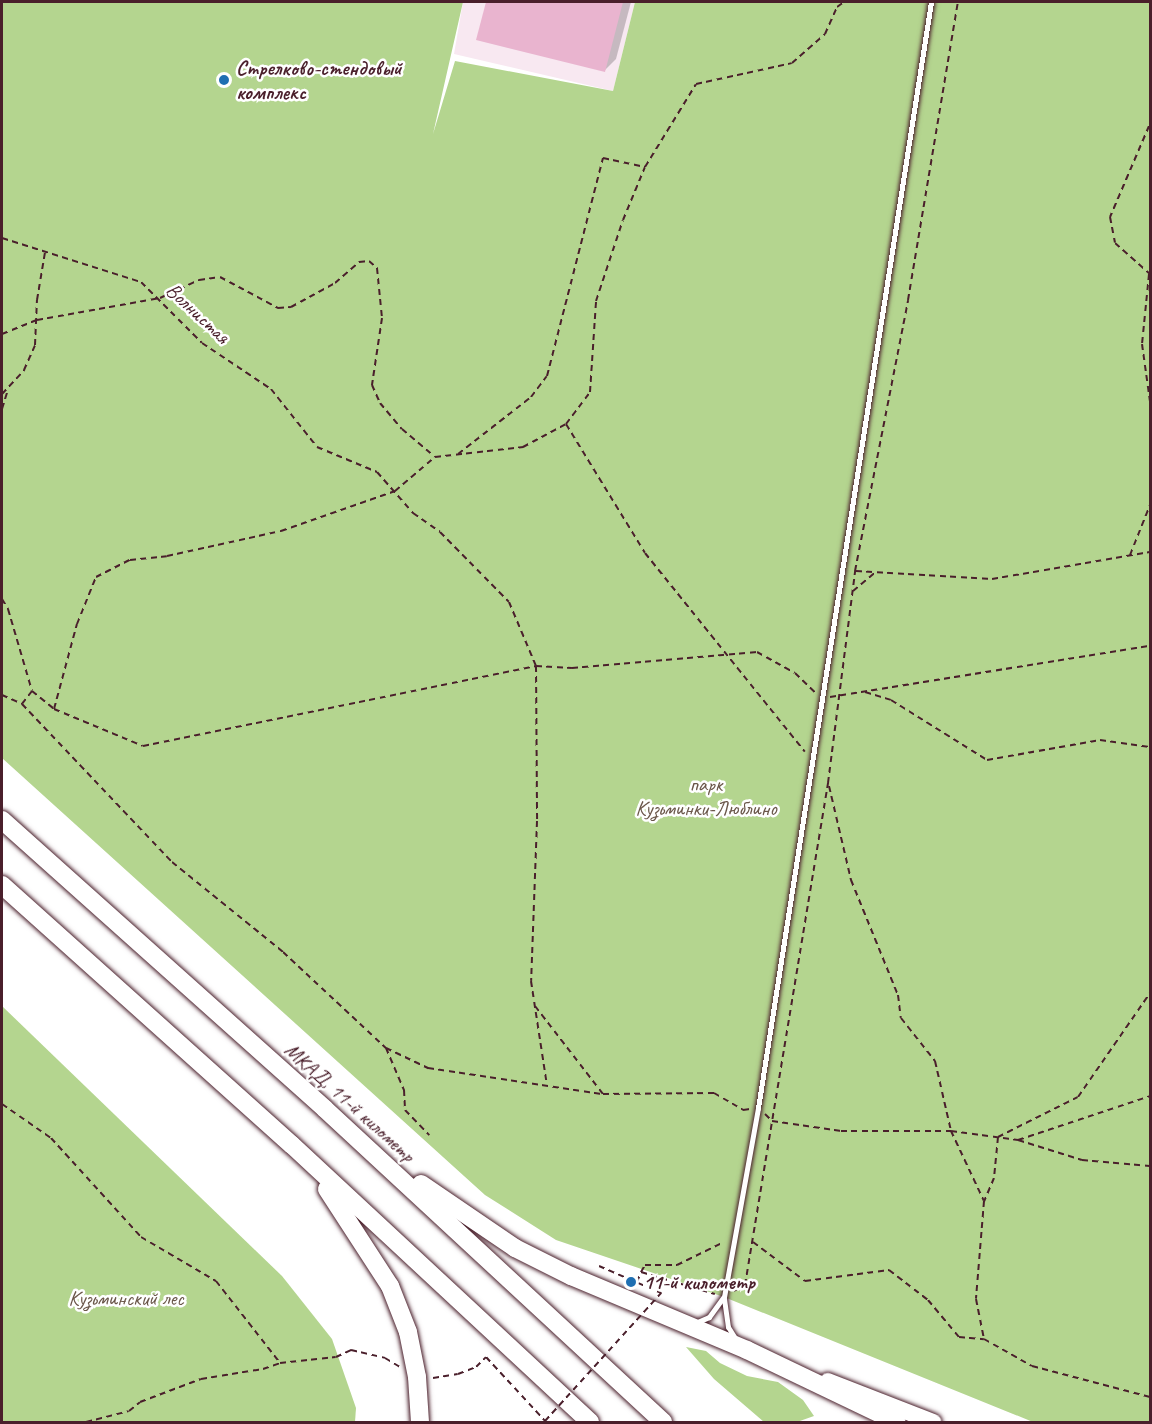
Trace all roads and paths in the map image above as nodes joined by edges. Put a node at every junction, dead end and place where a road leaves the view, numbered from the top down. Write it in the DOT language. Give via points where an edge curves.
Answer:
graph roads {
  1 [pos="844,2"];
  2 [pos="931,2"];
  3 [pos="958,2"];
  4 [pos="1149,126"];
  5 [pos="645,167"];
  6 [pos="2,238"];
  7 [pos="45,252"];
  8 [pos="1150,274"];
  9 [pos="160,298"];
  10 [pos="37,320"];
  11 [pos="2,334"];
  12 [pos="7,393"];
  13 [pos="2,394"];
  14 [pos="1150,402"];
  15 [pos="2,409"];
  16 [pos="566,424"];
  17 [pos="458,454"];
  18 [pos="435,457"];
  19 [pos="395,491"];
  20 [pos="1150,505"];
  21 [pos="1150,552"];
  22 [pos="1130,555"];
  23 [pos="855,571"];
  24 [pos="876,572"];
  25 [pos="852,592"];
  26 [pos="2,599"];
  27 [pos="1150,646"];
  28 [pos="723,655"];
  29 [pos="536,666"];
  30 [pos="32,691"];
  31 [pos="863,692"];
  32 [pos="2,695"];
  33 [pos="837,696"];
  34 [pos="822,699"];
  35 [pos="22,704"];
  36 [pos="54,709"];
  37 [pos="1150,747"];
  38 [pos="812,760"];
  39 [pos="828,783"];
  40 [pos="2,819"];
  41 [pos="2,885"];
  42 [pos="1150,993"];
  43 [pos="534,1003"];
  44 [pos="386,1048"];
  45 [pos="547,1085"];
  46 [pos="603,1094"];
  47 [pos="1150,1096"];
  48 [pos="2,1104"];
  49 [pos="758,1108"];
  50 [pos="325,1109"];
  51 [pos="772,1121"];
  52 [pos="951,1131"];
  53 [pos="429,1135"];
  54 [pos="998,1137"];
  55 [pos="1018,1140"];
  56 [pos="292,1146"];
  57 [pos="1150,1166"];
  58 [pos="984,1201"];
  59 [pos="735,1236"];
  60 [pos="752,1241"];
  61 [pos="599,1266"];
  62 [pos="641,1272"];
  63 [pos="637,1282"];
  64 [pos="724,1297"];
  65 [pos="685,1324"];
  66 [pos="984,1339"];
  67 [pos="747,1350"];
  68 [pos="773,1361"];
  69 [pos="280,1363"];
  70 [pos="417,1377"];
  71 [pos="1150,1397"];
  72 [pos="86,1422"];
  73 [pos="420,1422"];
  74 [pos="590,1422"];
  75 [pos="663,1422"];
  76 [pos="897,1422"];
  77 [pos="933,1422"];
  1 -- 5 [label="path" via="837,7 825,34 792,63 696,84"];
  2 -- 34 [label="lane"];
  3 -- 23 [label="path" via="908,300"];
  4 -- 8 [label="path" via="1110,218 1115,243"];
  5 -- 16 [label="path" via="596,301 590,392"];
  5 -- 17 [label="path" via="603,158 547,376 531,397"];
  6 -- 7 [label="path, Волнистая"];
  7 -- 9 [label="path, Волнистая" via="141,282"];
  7 -- 10 [label="path"];
  8 -- 14 [label="path" via="1142,344"];
  9 -- 10 [label="path"];
  9 -- 18 [label="path" via="199,280 220,277 278,308 291,307 335,284 359,262 369,261 377,268 382,318 372,385 380,403 402,429"];
  9 -- 19 [label="path, Волнистая" via="202,343 272,389 317,447 377,472"];
  10 -- 11 [label="path"];
  10 -- 12 [label="path" via="35,345 24,370"];
  12 -- 13 [label="path"];
  12 -- 15 [label="path"];
  16 -- 17 [label="path" via="523,447"];
  16 -- 28 [label="path" via="645,553 717,638"];
  17 -- 18 [label="path"];
  18 -- 19 [label="path"];
  19 -- 29 [label="path" via="413,513 440,532 509,602"];
  19 -- 36 [label="path" via="281,531 167,556 130,560 96,577 77,624"];
  20 -- 22 [label="path"];
  21 -- 22 [label="path"];
  22 -- 24 [label="path" via="993,579"];
  23 -- 24 [label="path"];
  23 -- 25 [label="path"];
  24 -- 25 [label="path"];
  25 -- 33 [label="path"];
  26 -- 30 [label="path"];
  27 -- 31 [label="path"];
  28 -- 29 [label="path" via="572,668"];
  28 -- 34 [label="path" via="757,652 795,673"];
  28 -- 38 [label="path"];
  29 -- 36 [label="path" via="143,746"];
  29 -- 43 [label="path"];
  30 -- 35 [label="path"];
  30 -- 36 [label="path"];
  31 -- 33 [label="path"];
  31 -- 37 [label="path" via="891,700 987,760 1100,740"];
  32 -- 35 [label="path"];
  33 -- 39 [label="path"];
  34 -- 38 [label="lane"];
  35 -- 44 [label="path" via="172,862 283,952"];
  38 -- 49 [label="lane"];
  39 -- 51 [label="path"];
  39 -- 52 [label="path" via="851,880 898,995 901,1018 935,1061"];
  40 -- 50 [label="highway, МКАД, 11-й километр"];
  41 -- 56 [label="highway"];
  42 -- 54 [label="path" via="1078,1097"];
  43 -- 45 [label="path"];
  43 -- 46 [label="path"];
  44 -- 45 [label="path" via="428,1068"];
  44 -- 53 [label="path" via="404,1090 405,1110"];
  45 -- 46 [label="path"];
  46 -- 49 [label="path" via="714,1093 743,1110"];
  47 -- 55 [label="path"];
  48 -- 69 [label="path" via="51,1138 141,1237 216,1281"];
  49 -- 51 [label="path"];
  49 -- 59 [label="lane"];
  50 -- 65 [label="highway" via="429,1191 515,1248"];
  50 -- 75 [label="highway, МКАД, 11-й километр"];
  51 -- 52 [label="path" via="841,1131"];
  51 -- 60 [label="path"];
  52 -- 54 [label="path"];
  52 -- 58 [label="path"];
  54 -- 55 [label="path"];
  54 -- 58 [label="path" via="994,1178"];
  55 -- 57 [label="path" via="1082,1160"];
  56 -- 70 [label="highway" via="348,1216 390,1286 408,1332"];
  56 -- 74 [label="highway"];
  58 -- 66 [label="path" via="976,1299"];
  59 -- 62 [label="path" via="677,1266 645,1265"];
  59 -- 64 [label="lane"];
  60 -- 64 [label="path" via="745,1285"];
  60 -- 66 [label="path" via="805,1281 889,1270 928,1300 959,1337"];
  61 -- 63 [label="path"];
  62 -- 63 [label="path"];
  62 -- 64 [label="path"];
  63 -- 70 [label="path, bridge" via="661,1293 545,1420 486,1357 477,1367 459,1374"];
  64 -- 65 [label="lane" via="709,1317"];
  64 -- 67 [label="lane" via="728,1327"];
  65 -- 67 [label="highway"];
  66 -- 71 [label="path" via="1032,1366"];
  67 -- 68 [label="highway"];
  68 -- 76 [label="highway"];
  68 -- 77 [label="main road"];
  69 -- 70 [label="path" via="336,1357 351,1350 385,1358"];
  69 -- 72 [label="path" via="263,1370 201,1379 140,1402 129,1411"];
  70 -- 73 [label="highway"];
}
